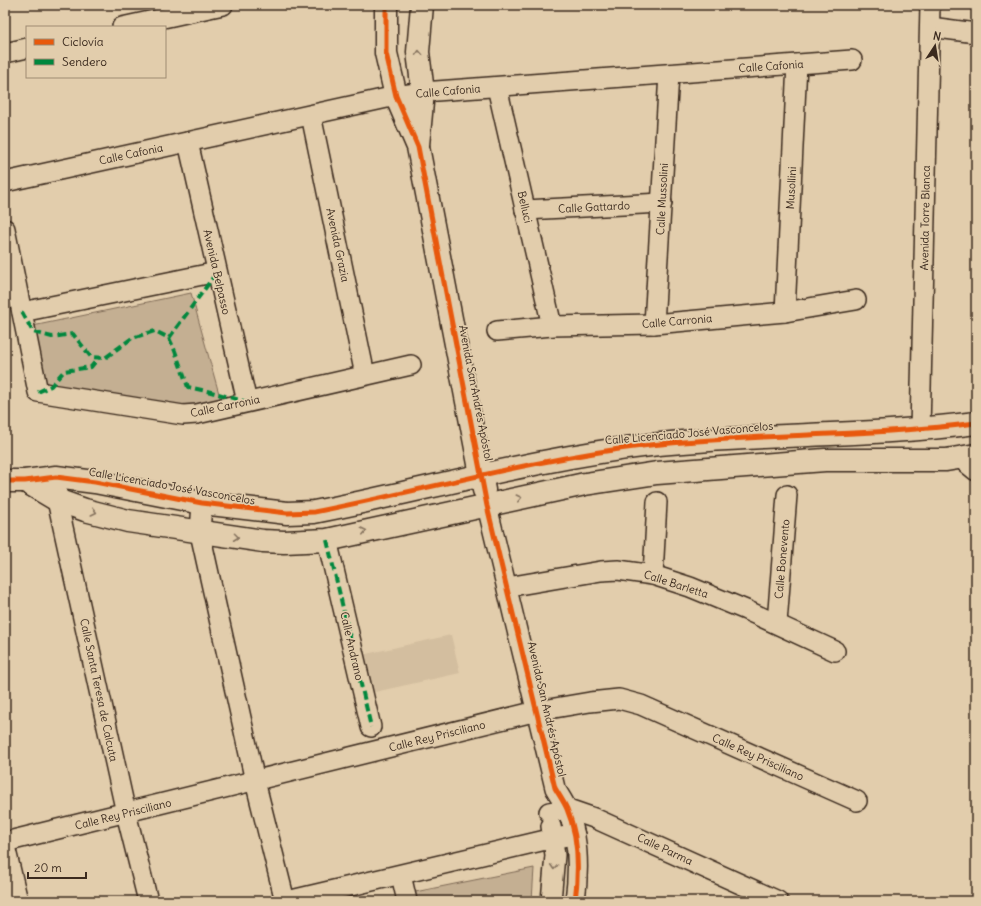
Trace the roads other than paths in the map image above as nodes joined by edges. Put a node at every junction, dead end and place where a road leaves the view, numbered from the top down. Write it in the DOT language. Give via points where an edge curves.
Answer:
graph roads {
  1 [pos="223,5"];
  2 [pos="386,5"];
  3 [pos="422,5"];
  4 [pos="930,5"];
  5 [pos="127,26"];
  6 [pos="930,27"];
  7 [pos="976,33"];
  8 [pos="26,48"];
  9 [pos="5,53"];
  10 [pos="852,60"];
  11 [pos="797,64"];
  12 [pos="669,74"];
  13 [pos="497,87"];
  14 [pos="423,92"];
  15 [pos="396,96"];
  16 [pos="311,115"];
  17 [pos="188,142"];
  18 [pos="418,146"];
  19 [pos="5,182"];
  20 [pos="662,203"];
  21 [pos="526,210"];
  22 [pos="5,229"];
  23 [pos="217,272"];
  24 [pos="856,300"];
  25 [pos="22,312"];
  26 [pos="785,312"];
  27 [pos="654,324"];
  28 [pos="552,326"];
  29 [pos="497,331"];
  30 [pos="411,365"];
  31 [pos="366,375"];
  32 [pos="247,402"];
  33 [pos="976,423"];
  34 [pos="920,430"];
  35 [pos="884,432"];
  36 [pos="886,460"];
  37 [pos="971,461"];
  38 [pos="482,475"];
  39 [pos="56,477"];
  40 [pos="15,481"];
  41 [pos="787,495"];
  42 [pos="57,500"];
  43 [pos="657,502"];
  44 [pos="202,503"];
  45 [pos="487,506"];
  46 [pos="200,532"];
  47 [pos="328,540"];
  48 [pos="652,575"];
  49 [pos="507,587"];
  50 [pos="777,623"];
  51 [pos="835,651"];
  52 [pos="536,711"];
  53 [pos="371,727"];
  54 [pos="256,781"];
  55 [pos="555,788"];
  56 [pos="857,801"];
  57 [pos="568,809"];
  58 [pos="549,812"];
  59 [pos="126,813"];
  60 [pos="575,835"];
  61 [pos="554,838"];
  62 [pos="5,842"];
  63 [pos="5,846"];
  64 [pos="401,875"];
  65 [pos="18,901"];
  66 [pos="148,901"];
  67 [pos="286,901"];
  68 [pos="407,901"];
  69 [pos="551,901"];
  70 [pos="575,901"];
  71 [pos="778,901"];
  1 -- 5 [label="street"];
  2 -- 15 [label="street, Avenida San Andrés Apóstol" via="386,53"];
  14 -- 3 [label="street, Avenida San Andrés Apóstol, one-way" via="418,52"];
  4 -- 6 [label="street, Avenida Torre Blanca"];
  6 -- 7 [label="street"];
  6 -- 34 [label="street, Avenida Torre Blanca"];
  8 -- 9 [label="street"];
  10 -- 11 [label="street, Calle Cafonia"];
  11 -- 12 [label="street, Calle Cafonia"];
  11 -- 26 [label="street, Musollini"];
  12 -- 13 [label="street, Calle Cafonia"];
  12 -- 20 [label="street, Calle Mussolini"];
  13 -- 14 [label="street, Calle Cafonia"];
  13 -- 21 [label="street, Belluci"];
  14 -- 15 [label="street, Calle Cafonia"];
  14 -- 18 [label="street, Avenida San Andrés Apóstol"];
  15 -- 16 [label="street, Calle Cafonia"];
  15 -- 18 [label="street, Avenida San Andrés Apóstol"];
  16 -- 17 [label="street, Calle Cafonia"];
  16 -- 31 [label="street, Avenida Grazia"];
  17 -- 19 [label="street, Calle Cafonia"];
  17 -- 23 [label="street, Avenida Belpasso"];
  18 -- 38 [label="street, Avenida San Andrés Apóstol"];
  20 -- 21 [label="street, Calle Gattardo"];
  20 -- 27 [label="street, Calle Mussolini"];
  21 -- 28 [label="street, Belluci"];
  22 -- 25 [label="street"];
  23 -- 25 [label="street"];
  23 -- 32 [label="street, Avenida Belpasso"];
  24 -- 26 [label="street, Calle Carronia"];
  25 -- 32 [label="street, Calle Carronia" via="38,392 183,415"];
  26 -- 27 [label="street, Calle Carronia"];
  27 -- 28 [label="street, Calle Carronia"];
  28 -- 29 [label="street, Calle Carronia"];
  30 -- 31 [label="street, Calle Carronia"];
  31 -- 32 [label="street, Calle Carronia"];
  33 -- 34 [label="street, Calle Licenciado José Vasconcelos"];
  34 -- 35 [label="street, Calle Licenciado José Vasconcelos"];
  35 -- 36 [label="street"];
  35 -- 38 [label="street, Calle Licenciado José Vasconcelos" via="756,436 651,445 573,456"];
  36 -- 37 [label="street, Calle Licenciado José Vasconcelos"];
  45 -- 36 [label="street, Calle Licenciado José Vasconcelos, one-way" via="585,484 657,473 818,460"];
  38 -- 44 [label="street, Calle Licenciado José Vasconcelos" via="314,512 287,513"];
  38 -- 45 [label="street, Avenida San Andrés Apóstol"];
  39 -- 40 [label="street, Calle Licenciado José Vasconcelos"];
  39 -- 42 [label="street, Calle Santa Teresa de Calcuta"];
  39 -- 44 [label="street, Calle Licenciado José Vasconcelos"];
  40 -- 42 [label="street, Calle Licenciado José Vasconcelos"];
  41 -- 50 [label="street, Calle Bonevento"];
  42 -- 46 [label="street, Calle Licenciado José Vasconcelos, one-way" via="128,521"];
  42 -- 59 [label="street, Calle Santa Teresa de Calcuta"];
  43 -- 48 [label="street"];
  44 -- 46 [label="street"];
  47 -- 45 [label="street, Calle Licenciado José Vasconcelos, one-way"];
  45 -- 49 [label="street, Avenida San Andrés Apóstol"];
  46 -- 47 [label="street, Calle Licenciado José Vasconcelos, one-way" via="270,541"];
  46 -- 54 [label="street"];
  47 -- 53 [label="street, Calle Andrano"];
  48 -- 49 [label="street, Calle Barletta" via="618,570"];
  48 -- 50 [label="street, Calle Barletta" via="690,587"];
  49 -- 52 [label="street, Avenida San Andrés Apóstol"];
  50 -- 51 [label="street, Calle Barletta"];
  52 -- 54 [label="street, Calle Rey Prisciliano"];
  52 -- 55 [label="street, Avenida San Andrés Apóstol"];
  52 -- 56 [label="street, Calle Rey Prisciliano" via="619,700 641,705"];
  54 -- 59 [label="street, Calle Rey Prisciliano"];
  54 -- 67 [label="street"];
  55 -- 57 [label="street, Avenida San Andrés Apóstol"];
  55 -- 58 [label="street, Avenida San Andrés Apóstol"];
  57 -- 58 [label="street, Calle Parma"];
  57 -- 60 [label="street, Avenida San Andrés Apóstol"];
  57 -- 71 [label="street, Calle Parma" via="605,822"];
  58 -- 61 [label="street, Avenida San Andrés Apóstol"];
  59 -- 62 [label="street, Calle Rey Prisciliano"];
  59 -- 66 [label="street, Calle Santa Teresa de Calcuta"];
  60 -- 61 [label="street"];
  60 -- 70 [label="street, Avenida San Andrés Apóstol"];
  61 -- 64 [label="street"];
  61 -- 69 [label="street, Avenida San Andrés Apóstol, one-way"];
  63 -- 65 [label="street"];
  64 -- 67 [label="street"];
  64 -- 68 [label="street"];
}
